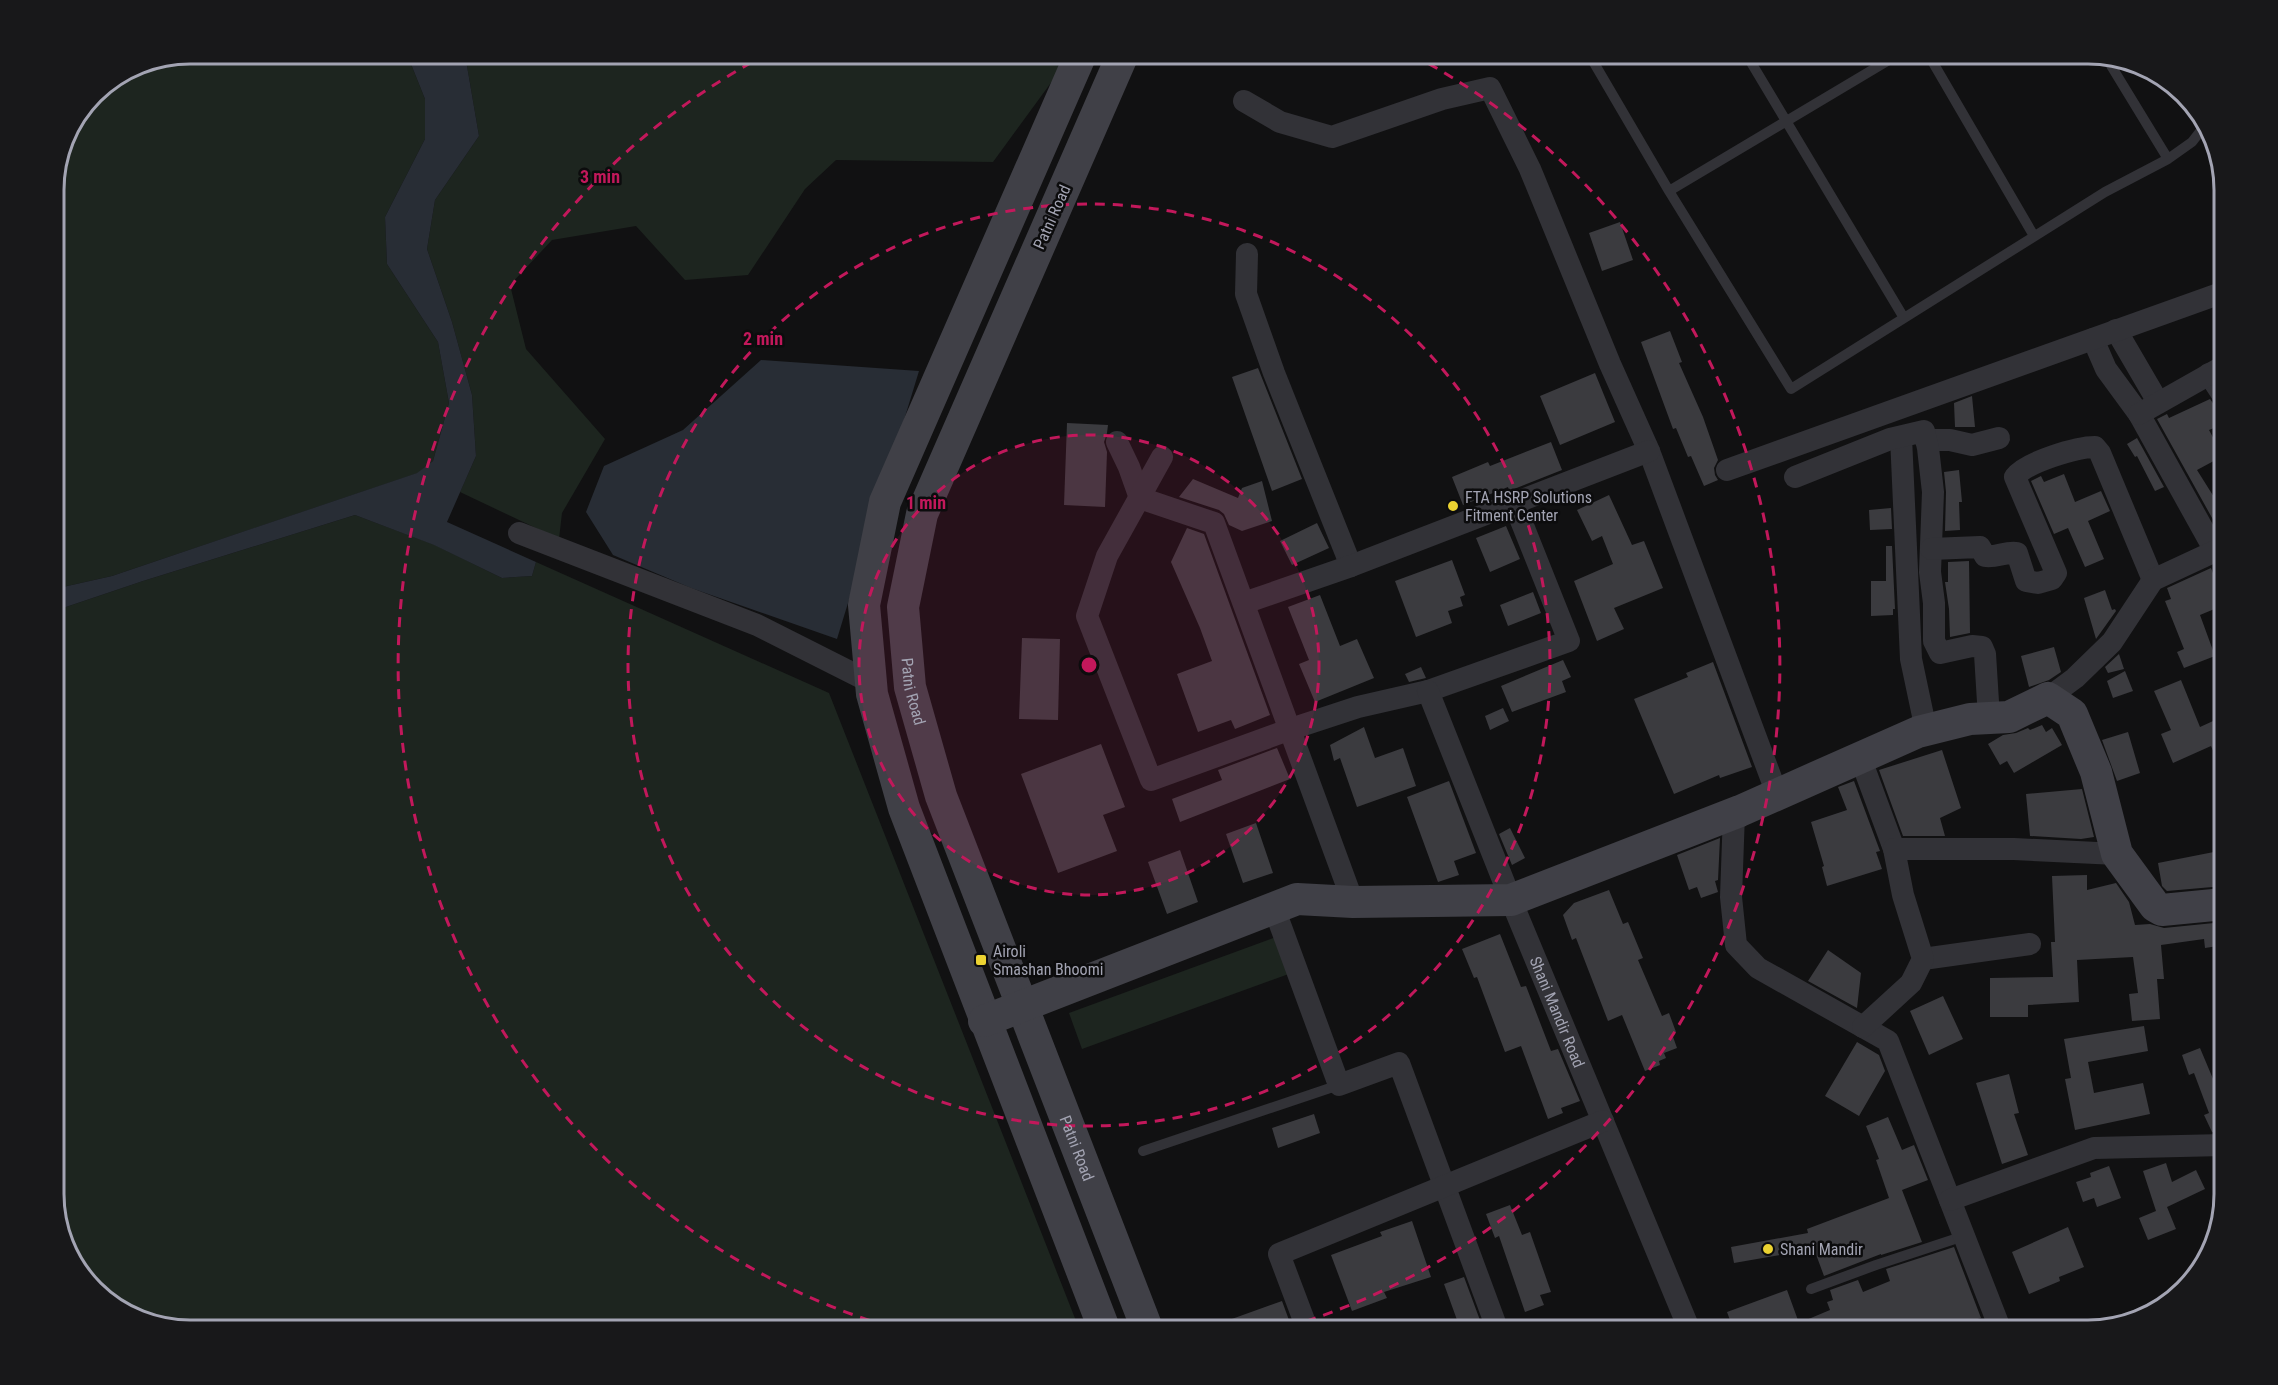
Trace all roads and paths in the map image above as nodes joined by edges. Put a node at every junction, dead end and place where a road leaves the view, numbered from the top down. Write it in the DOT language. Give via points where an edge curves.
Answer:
graph roads {
  1 [pos="1595,64"];
  2 [pos="1752,64"];
  3 [pos="1882,64"];
  4 [pos="1934,64"];
  5 [pos="1076,65"];
  6 [pos="1118,65"];
  7 [pos="2112,68"];
  8 [pos="1244,101"];
  9 [pos="1786,123"];
  10 [pos="2199,132"];
  11 [pos="2168,159"];
  12 [pos="1669,191"];
  13 [pos="2034,236"];
  14 [pos="1247,254"];
  15 [pos="2213,296"];
  16 [pos="1904,318"];
  17 [pos="2116,330"];
  18 [pos="2093,339"];
  19 [pos="2213,372"];
  20 [pos="2149,408"];
  21 [pos="1901,437"];
  22 [pos="1999,438"];
  23 [pos="1926,440"];
  24 [pos="1117,442"];
  25 [pos="1649,451"];
  26 [pos="1162,457"];
  27 [pos="1727,470"];
  28 [pos="1795,477"];
  29 [pos="1140,498"];
  30 [pos="1514,503"];
  31 [pos="519,533"];
  32 [pos="2213,538"];
  33 [pos="1931,549"];
  34 [pos="2213,552"];
  35 [pos="1351,566"];
  36 [pos="2153,580"];
  37 [pos="1244,603"];
  38 [pos="870,682"];
  39 [pos="1428,691"];
  40 [pos="2048,698"];
  41 [pos="1989,718"];
  42 [pos="1291,729"];
  43 [pos="1926,730"];
  44 [pos="1860,757"];
  45 [pos="1778,794"];
  46 [pos="1734,813"];
  47 [pos="1894,849"];
  48 [pos="2117,854"];
  49 [pos="1511,900"];
  50 [pos="1353,902"];
  51 [pos="2214,905"];
  52 [pos="1274,908"];
  53 [pos="2030,944"];
  54 [pos="1923,959"];
  55 [pos="1021,1007"];
  56 [pos="984,1021"];
  57 [pos="1863,1027"];
  58 [pos="1339,1085"];
  59 [pos="1603,1121"];
  60 [pos="2214,1145"];
  61 [pos="1143,1151"];
  62 [pos="1445,1186"];
  63 [pos="1950,1200"];
  64 [pos="1964,1236"];
  65 [pos="1812,1289"];
  66 [pos="1101,1320"];
  67 [pos="1144,1320"];
  68 [pos="1304,1320"];
  69 [pos="1494,1320"];
  70 [pos="1685,1320"];
  71 [pos="1997,1320"];
  1 -- 12 [label="lane"];
  2 -- 9 [label="lane"];
  3 -- 9 [label="lane"];
  4 -- 13 [label="lane"];
  5 -- 38 [label="main road" via="885,502 864,605"];
  6 -- 55 [label="main road, Patni Road" via="922,514 903,607 910,687 940,796"];
  7 -- 11 [label="lane"];
  8 -- 25 [label="street" via="1280,122 1332,137 1442,99 1490,88 1530,169"];
  9 -- 12 [label="lane"];
  9 -- 16 [label="lane"];
  10 -- 11 [label="lane"];
  11 -- 13 [label="lane"];
  12 -- 16 [label="lane" via="1791,389"];
  13 -- 16 [label="lane"];
  14 -- 35 [label="street" via="1246,294"];
  15 -- 17 [label="street"];
  17 -- 18 [label="street"];
  17 -- 20 [label="street"];
  18 -- 20 [label="street" via="2106,369"];
  18 -- 27 [label="street"];
  19 -- 20 [label="street"];
  20 -- 32 [label="street"];
  21 -- 23 [label="street" via="1924,431"];
  21 -- 28 [label="street"];
  21 -- 43 [label="street" via="1911,659"];
  22 -- 23 [label="street" via="1972,445"];
  23 -- 33 [label="street" via="1933,492"];
  24 -- 29 [label="street"];
  25 -- 30 [label="street"];
  25 -- 45 [label="street"];
  26 -- 29 [label="street"];
  29 -- 37 [label="street" via="1214,523"];
  29 -- 42 [label="street" via="1107,556 1087,616 1151,780"];
  30 -- 35 [label="street"];
  30 -- 39 [label="street" via="1569,640"];
  31 -- 38 [label="street" via="757,626"];
  33 -- 36 [label="street" via="1980,547 1985,556 1992,557 2016,553 2026,581 2038,584 2052,579 2056,573 2015,477 2024,468 2084,447 2096,447"];
  33 -- 41 [label="street" via="1934,641 1940,652 1982,647"];
  34 -- 36 [label="street"];
  35 -- 37 [label="street"];
  36 -- 40 [label="street" via="2112,642"];
  37 -- 42 [label="street"];
  38 -- 56 [label="main road" via="904,808"];
  39 -- 42 [label="street" via="1358,707"];
  39 -- 49 [label="street, Shani Mandir Road"];
  40 -- 41 [label="main road" via="2009,717"];
  40 -- 48 [label="main road" via="2072,714 2096,772"];
  41 -- 43 [label="main road"];
  42 -- 50 [label="street"];
  43 -- 44 [label="main road"];
  44 -- 45 [label="main road"];
  44 -- 47 [label="street"];
  45 -- 46 [label="main road"];
  46 -- 49 [label="main road"];
  46 -- 57 [label="street" via="1731,897 1736,945 1758,968"];
  47 -- 48 [label="street"];
  47 -- 54 [label="street" via="1903,895"];
  48 -- 51 [label="main road" via="2162,910"];
  49 -- 50 [label="main road"];
  49 -- 59 [label="street, Shani Mandir Road"];
  50 -- 52 [label="main road" via="1297,899"];
  52 -- 55 [label="main road"];
  52 -- 58 [label="street"];
  53 -- 54 [label="street"];
  54 -- 57 [label="street" via="1911,984"];
  55 -- 56 [label="main road"];
  55 -- 67 [label="main road, Patni Road"];
  56 -- 66 [label="main road"];
  57 -- 63 [label="street" via="1888,1041"];
  58 -- 61 [label="lane"];
  58 -- 62 [label="street" via="1399,1063"];
  59 -- 62 [label="street"];
  59 -- 70 [label="street, Shani Mandir Road"];
  60 -- 63 [label="street" via="2094,1148"];
  62 -- 68 [label="street" via="1279,1254"];
  62 -- 69 [label="street"];
  63 -- 64 [label="street"];
  64 -- 65 [label="lane"];
  64 -- 71 [label="street"];
}
